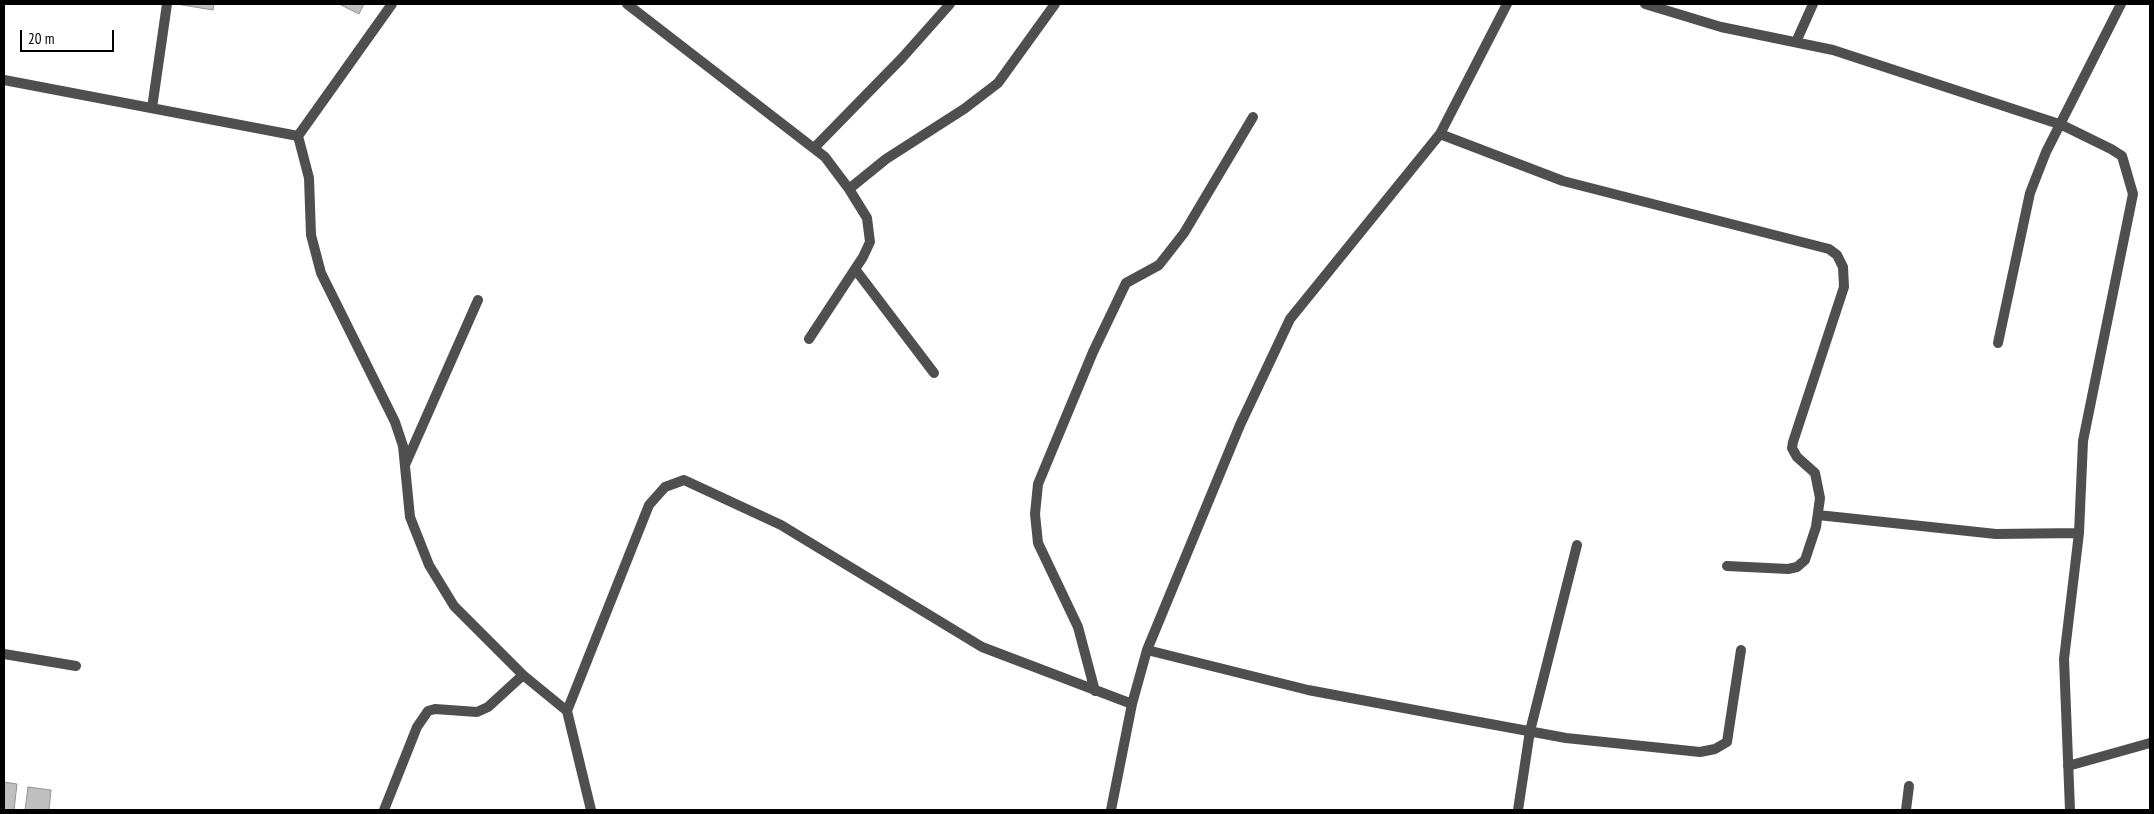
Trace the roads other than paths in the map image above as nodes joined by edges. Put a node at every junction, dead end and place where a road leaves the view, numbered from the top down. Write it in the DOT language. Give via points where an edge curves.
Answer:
graph roads {
  1 [pos="167,4"];
  2 [pos="392,4"];
  3 [pos="628,4"];
  4 [pos="950,4"];
  5 [pos="1055,4"];
  6 [pos="1507,4"];
  7 [pos="1645,4"];
  8 [pos="1813,4"];
  9 [pos="2121,4"];
  10 [pos="1796,42"];
  11 [pos="4,80"];
  12 [pos="152,108"];
  13 [pos="1253,117"];
  14 [pos="2062,124"];
  15 [pos="1440,134"];
  16 [pos="298,136"];
  17 [pos="814,148"];
  18 [pos="849,189"];
  19 [pos="855,270"];
  20 [pos="478,300"];
  21 [pos="809,339"];
  22 [pos="1998,343"];
  23 [pos="934,373"];
  24 [pos="405,466"];
  25 [pos="1818,515"];
  26 [pos="2079,533"];
  27 [pos="1577,545"];
  28 [pos="1727,566"];
  29 [pos="1147,650"];
  30 [pos="1741,650"];
  31 [pos="4,654"];
  32 [pos="76,666"];
  33 [pos="523,675"];
  34 [pos="1095,691"];
  35 [pos="1132,704"];
  36 [pos="567,710"];
  37 [pos="1530,731"];
  38 [pos="2150,743"];
  39 [pos="2068,766"];
  40 [pos="1909,786"];
  41 [pos="384,810"];
  42 [pos="591,810"];
  43 [pos="1111,810"];
  44 [pos="1518,810"];
  45 [pos="1906,810"];
  46 [pos="2070,810"];
  1 -- 12 [label="street"];
  2 -- 16 [label="street"];
  3 -- 17 [label="street"];
  4 -- 17 [label="street"];
  5 -- 18 [label="street" via="998,83 886,159"];
  6 -- 15 [label="street"];
  7 -- 10 [label="street" via="1721,27"];
  8 -- 10 [label="street"];
  9 -- 14 [label="street"];
  10 -- 14 [label="street" via="1833,50"];
  11 -- 12 [label="street"];
  12 -- 16 [label="street"];
  13 -- 34 [label="street" via="1184,233 1159,265 1126,283 1093,352 1038,484 1035,514 1038,543 1078,627"];
  14 -- 22 [label="street" via="2046,152 2030,193"];
  14 -- 26 [label="street" via="2122,156 2134,194 2084,441"];
  15 -- 25 [label="street" via="1563,181 1829,249 1837,255 1843,267 1844,287 1792,448 1815,473 1820,498"];
  15 -- 29 [label="street" via="1290,319 1240,424"];
  16 -- 24 [label="street" via="309,178 311,235 321,274 395,422"];
  17 -- 18 [label="street" via="825,157"];
  18 -- 19 [label="street" via="867,218 870,242"];
  19 -- 21 [label="street"];
  19 -- 23 [label="street"];
  20 -- 24 [label="street"];
  24 -- 33 [label="street" via="410,517 429,565 454,606"];
  25 -- 26 [label="street" via="1996,534"];
  25 -- 28 [label="street" via="1805,560 1797,567"];
  26 -- 39 [label="street" via="2064,659"];
  27 -- 37 [label="street"];
  29 -- 35 [label="street"];
  29 -- 37 [label="street" via="1308,690"];
  30 -- 37 [label="street" via="1727,742 1715,749 1700,752 1668,750"];
  31 -- 32 [label="street"];
  33 -- 36 [label="street"];
  33 -- 41 [label="street" via="488,707 477,712 428,711 417,727"];
  34 -- 35 [label="street"];
  34 -- 36 [label="street" via="982,647 781,525 684,480 665,487 649,505"];
  35 -- 43 [label="street"];
  36 -- 42 [label="street"];
  37 -- 44 [label="street"];
  38 -- 39 [label="street"];
  39 -- 46 [label="street"];
  40 -- 45 [label="street"];
}
